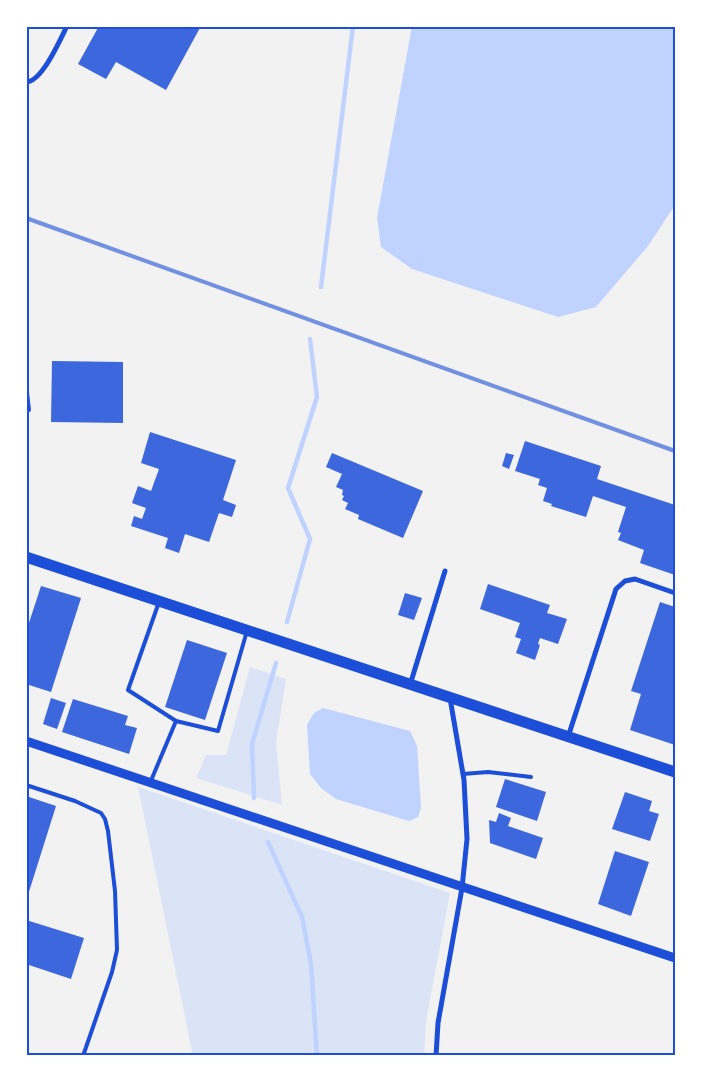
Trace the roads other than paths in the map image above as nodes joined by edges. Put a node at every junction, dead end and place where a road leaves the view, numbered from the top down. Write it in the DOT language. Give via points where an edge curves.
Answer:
graph roads {
  1 [pos="67,26"];
  2 [pos="26,82"];
  3 [pos="26,384"];
  4 [pos="29,410"];
  5 [pos="26,557"];
  6 [pos="444,571"];
  7 [pos="675,593"];
  8 [pos="159,601"];
  9 [pos="247,630"];
  10 [pos="410,684"];
  11 [pos="450,697"];
  12 [pos="176,721"];
  13 [pos="568,737"];
  14 [pos="26,741"];
  15 [pos="675,772"];
  16 [pos="463,774"];
  17 [pos="531,777"];
  18 [pos="150,783"];
  19 [pos="26,785"];
  20 [pos="462,888"];
  21 [pos="675,958"];
  22 [pos="84,1056"];
  23 [pos="436,1056"];
  1 -- 2 [label="street" via="41,74"];
  3 -- 4 [label="lane"];
  5 -- 8 [label="main road"];
  6 -- 10 [label="street"];
  7 -- 13 [label="street" via="634,579 624,581 616,589"];
  8 -- 9 [label="main road"];
  8 -- 12 [label="lane" via="128,690"];
  9 -- 10 [label="main road"];
  9 -- 12 [label="lane" via="218,731"];
  10 -- 11 [label="main road"];
  11 -- 13 [label="main road"];
  11 -- 16 [label="street"];
  12 -- 18 [label="lane"];
  13 -- 15 [label="main road"];
  14 -- 18 [label="street"];
  16 -- 17 [label="lane" via="488,772"];
  16 -- 20 [label="street" via="467,839"];
  18 -- 20 [label="street"];
  19 -- 22 [label="lane" via="93,808 105,819 108,831 117,950"];
  20 -- 21 [label="street"];
  20 -- 23 [label="street" via="438,1023"];
}
